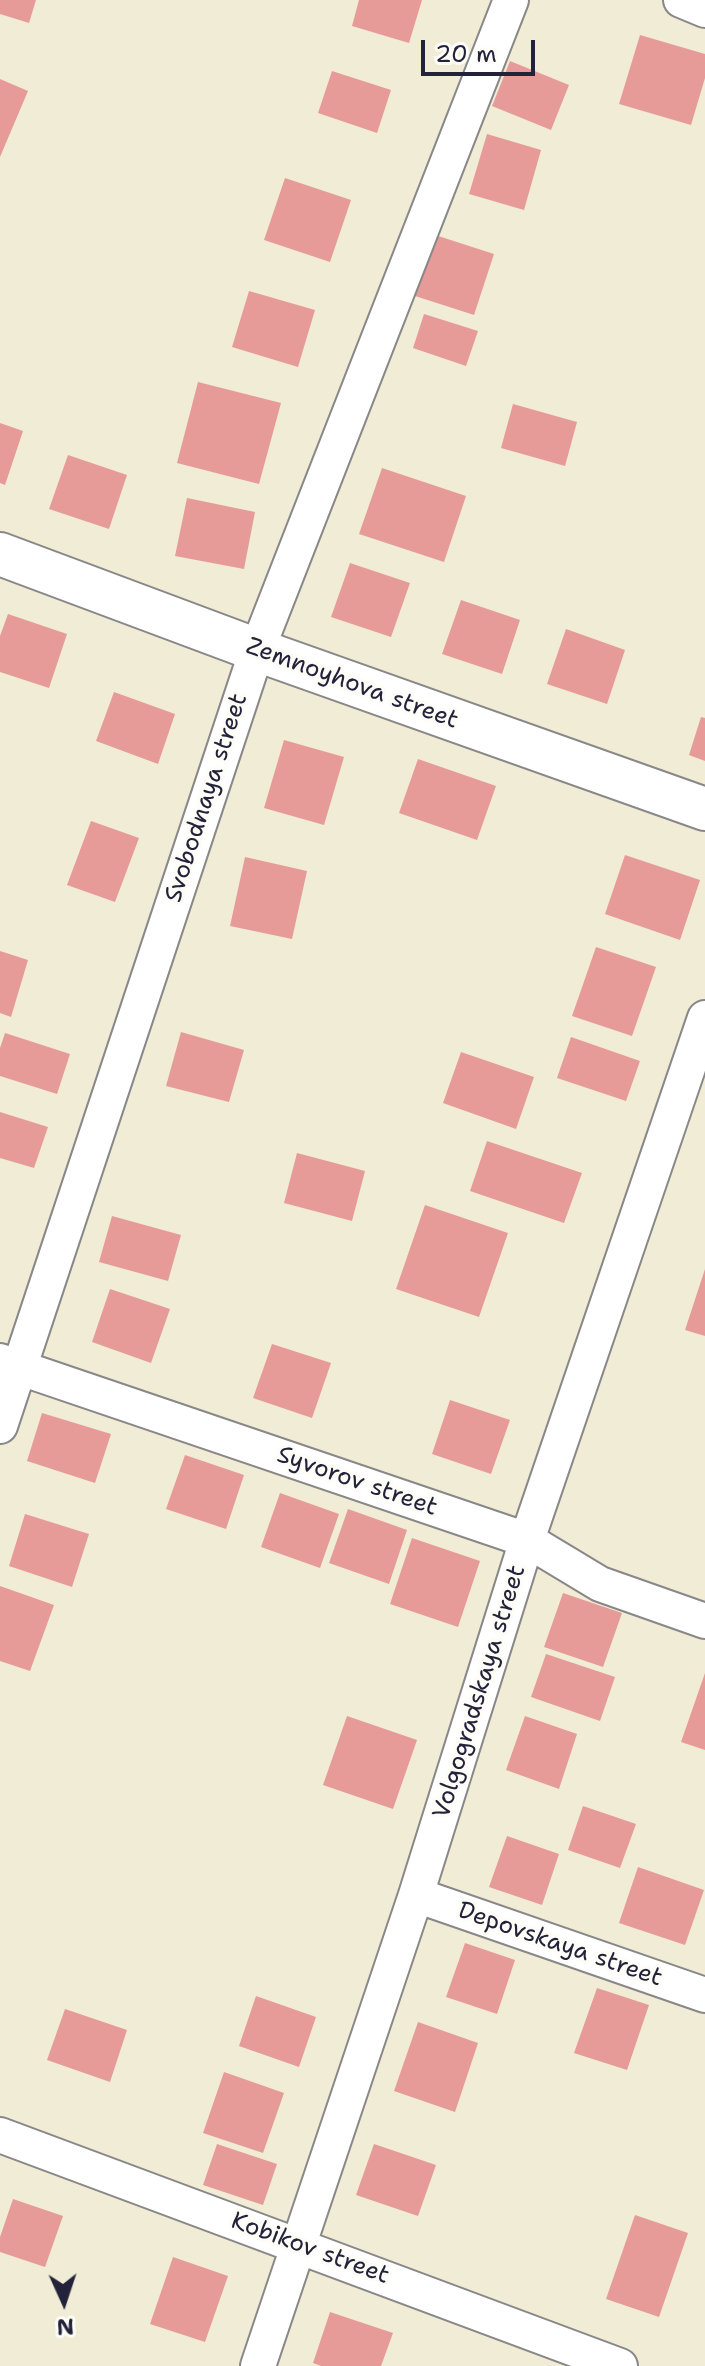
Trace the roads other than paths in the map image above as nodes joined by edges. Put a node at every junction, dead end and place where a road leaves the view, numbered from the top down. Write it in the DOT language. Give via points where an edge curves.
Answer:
graph roads {
  1 [pos="511,0"];
  2 [pos="681,0"];
  3 [pos="705,10"];
  4 [pos="0,554"];
  5 [pos="257,650"];
  6 [pos="705,809"];
  7 [pos="705,1018"];
  8 [pos="9,1364"];
  9 [pos="0,1426"];
  10 [pos="527,1540"];
  11 [pos="705,1621"];
  12 [pos="416,1895"];
  13 [pos="705,1995"];
  14 [pos="0,2135"];
  15 [pos="299,2244"];
  16 [pos="258,2366"];
  17 [pos="620,2366"];
  1 -- 5 [label="street, Svobodnaya street"];
  2 -- 3 [label="street"];
  4 -- 5 [label="street, Zemnoyhova street"];
  5 -- 6 [label="street, Zemnoyhova street"];
  5 -- 8 [label="street, Svobodnaya street"];
  7 -- 10 [label="street, Volgogradskaya street"];
  8 -- 9 [label="street, Svobodnaya street"];
  8 -- 10 [label="street, Syvorov street"];
  10 -- 11 [label="street, Syvorov street" via="600,1584"];
  10 -- 12 [label="street, Volgogradskaya street"];
  12 -- 13 [label="street, Depovskaya street"];
  12 -- 15 [label="street, Volgogradskaya street"];
  14 -- 15 [label="street, Kobikov street"];
  15 -- 16 [label="street, Volgogradskaya street"];
  15 -- 17 [label="street, Kobikov street"];
}
